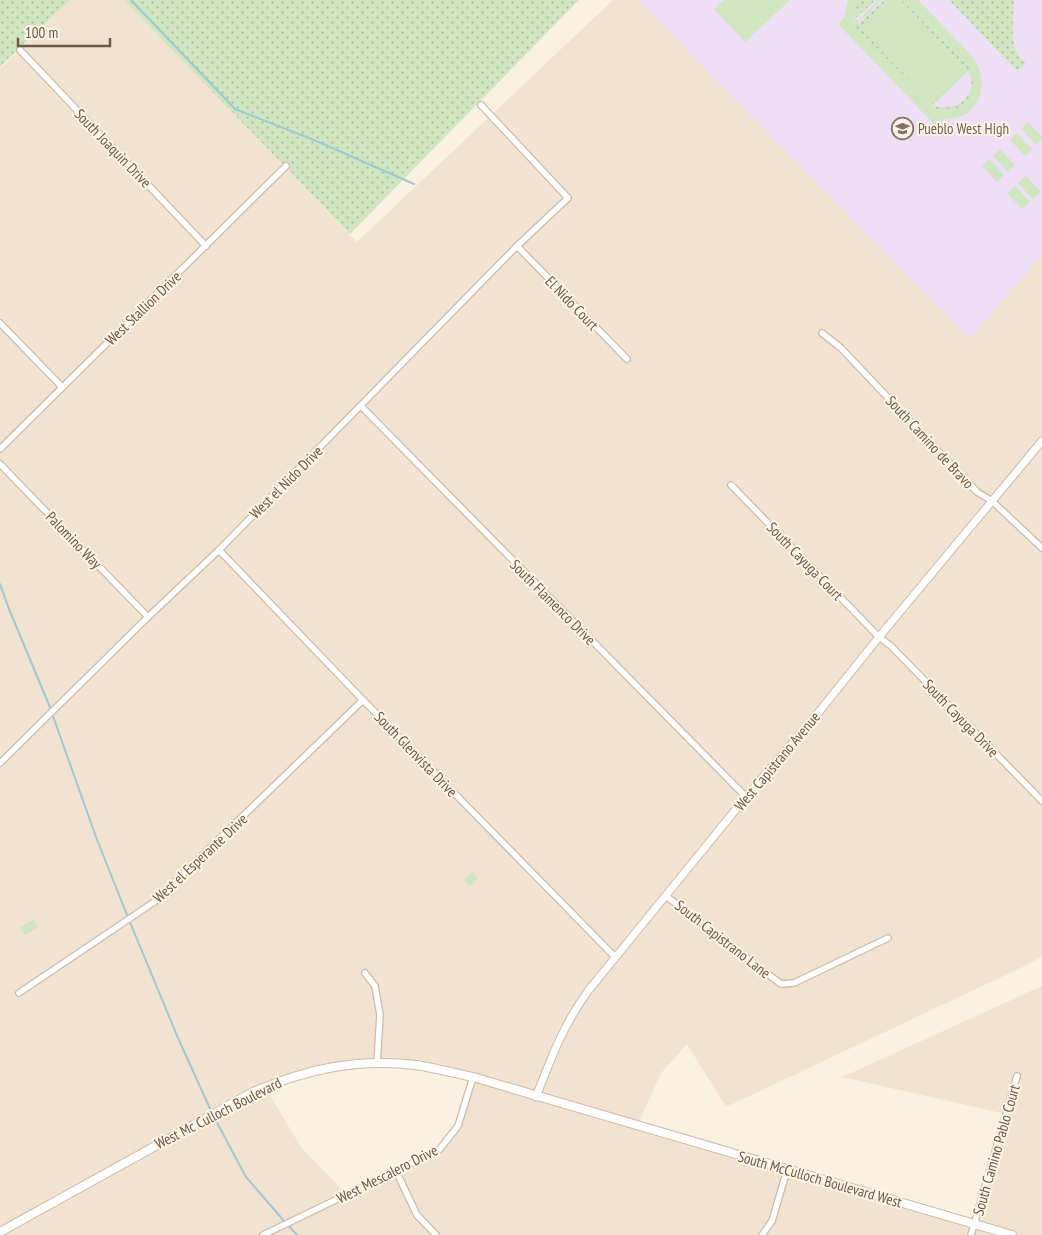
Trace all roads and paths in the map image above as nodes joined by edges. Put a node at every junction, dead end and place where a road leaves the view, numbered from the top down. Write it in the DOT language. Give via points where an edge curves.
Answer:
graph roads {
  1 [pos="20,50"];
  2 [pos="481,105"];
  3 [pos="286,166"];
  4 [pos="206,246"];
  5 [pos="517,246"];
  6 [pos="0,322"];
  7 [pos="822,333"];
  8 [pos="627,359"];
  9 [pos="62,387"];
  10 [pos="361,406"];
  11 [pos="1042,441"];
  12 [pos="0,449"];
  13 [pos="0,464"];
  14 [pos="731,485"];
  15 [pos="992,501"];
  16 [pos="1042,548"];
  17 [pos="219,550"];
  18 [pos="148,617"];
  19 [pos="879,637"];
  20 [pos="363,700"];
  21 [pos="0,763"];
  22 [pos="746,797"];
  23 [pos="1042,800"];
  24 [pos="666,896"];
  25 [pos="888,938"];
  26 [pos="615,957"];
  27 [pos="365,973"];
  28 [pos="19,993"];
  29 [pos="377,1063"];
  30 [pos="1017,1076"];
  31 [pos="473,1077"];
  32 [pos="536,1097"];
  33 [pos="628,1124"];
  34 [pos="787,1170"];
  35 [pos="396,1171"];
  36 [pos="975,1224"];
  37 [pos="0,1232"];
  38 [pos="263,1235"];
  39 [pos="436,1235"];
  40 [pos="762,1235"];
  41 [pos="971,1235"];
  42 [pos="1012,1235"];
  1 -- 4 [label="street, South Joaquin Drive"];
  2 -- 5 [label="street, West el Nido Drive" via="568,198"];
  3 -- 4 [label="street, West Stallion Drive"];
  4 -- 9 [label="street, West Stallion Drive"];
  5 -- 8 [label="street, El Nido Court"];
  5 -- 10 [label="street, West el Nido Drive"];
  6 -- 9 [label="street"];
  7 -- 15 [label="street, South Camino de Bravo" via="841,348 977,492"];
  9 -- 12 [label="street, West Stallion Drive"];
  10 -- 17 [label="street, West el Nido Drive"];
  10 -- 22 [label="street, South Flamenco Drive"];
  11 -- 15 [label="street, West Capistrano Avenue"];
  13 -- 18 [label="street, Palomino Way"];
  14 -- 19 [label="street, South Cayuga Court"];
  15 -- 16 [label="street, South Camino de Bravo"];
  15 -- 19 [label="street, West Capistrano Avenue"];
  17 -- 18 [label="street, West el Nido Drive"];
  17 -- 20 [label="street, South Glenvista Drive"];
  18 -- 21 [label="street, West el Nido Drive"];
  19 -- 22 [label="street, West Capistrano Avenue"];
  19 -- 23 [label="street, South Cayuga Drive"];
  20 -- 26 [label="street, South Glenvista Drive"];
  20 -- 28 [label="street, West el Esperante Drive" via="154,902"];
  22 -- 24 [label="street, West Capistrano Avenue"];
  24 -- 25 [label="street, South Capistrano Lane" via="782,984 794,983"];
  24 -- 26 [label="street, West Capistrano Avenue"];
  26 -- 32 [label="street, West Capistrano Avenue" via="567,1023"];
  27 -- 29 [label="street" via="375,986 380,1015"];
  29 -- 31 [label="main road, West Mc Culloch Boulevard" via="417,1066"];
  29 -- 37 [label="main road, West Mc Culloch Boulevard" via="330,1067 284,1079 254,1092"];
  30 -- 36 [label="street, South Camino Pablo Court"];
  31 -- 32 [label="main road, West Mc Culloch Boulevard"];
  31 -- 35 [label="street, West Mescalero Drive" via="458,1126 439,1150"];
  32 -- 33 [label="main road, West Mc Culloch Boulevard"];
  33 -- 34 [label="main road, South McCulloch Boulevard West"];
  34 -- 36 [label="main road, South McCulloch Boulevard West"];
  34 -- 40 [label="street" via="772,1221"];
  35 -- 38 [label="street, West Mescalero Drive"];
  35 -- 39 [label="street" via="417,1215"];
  36 -- 41 [label="street, South Camino Pablo Court"];
  36 -- 42 [label="main road, South McCulloch Boulevard West"];
}
